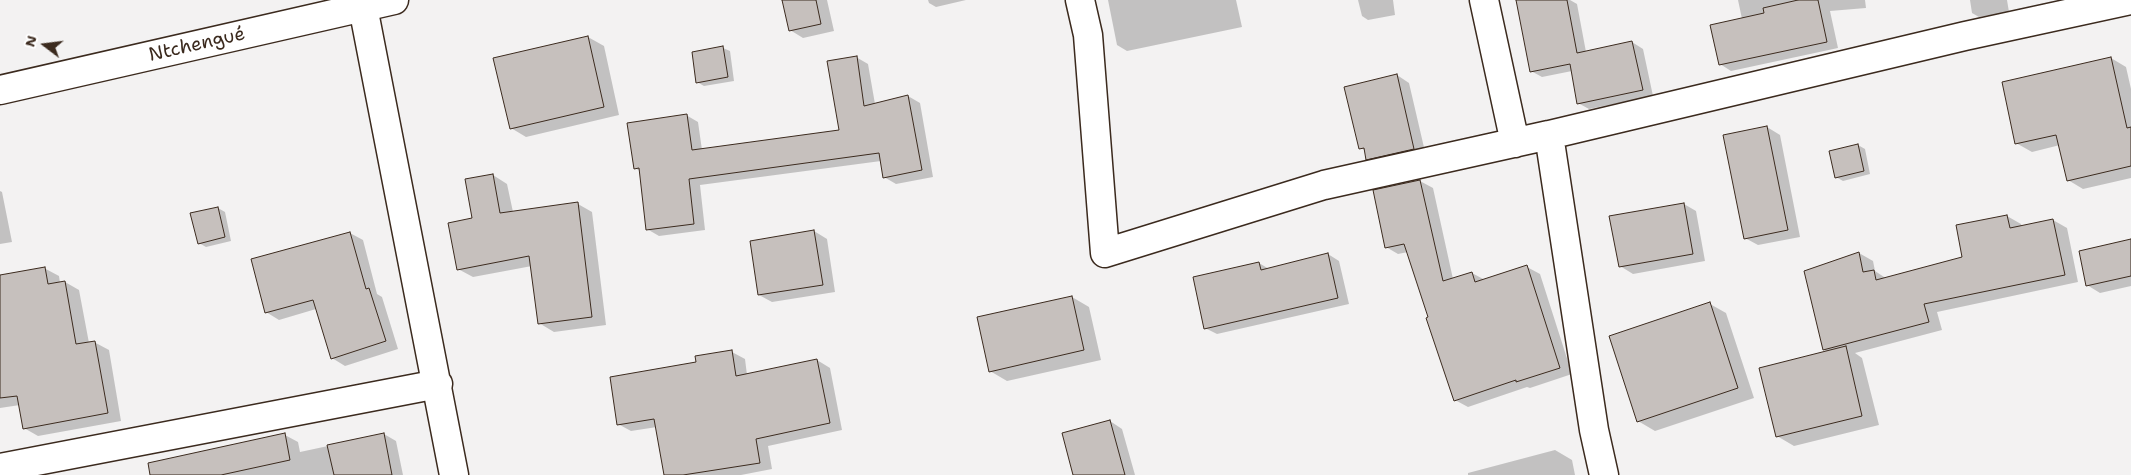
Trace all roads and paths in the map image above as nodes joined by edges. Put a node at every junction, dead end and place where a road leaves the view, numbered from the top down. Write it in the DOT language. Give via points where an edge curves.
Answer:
graph roads {
  1 [pos="394,0"];
  2 [pos="1080,0"];
  3 [pos="1484,0"];
  4 [pos="2131,0"];
  5 [pos="363,7"];
  6 [pos="0,90"];
  7 [pos="1549,135"];
  8 [pos="1515,143"];
  9 [pos="438,384"];
  10 [pos="0,468"];
  11 [pos="454,475"];
  12 [pos="1604,475"];
  1 -- 5 [label="street, Ntchengué"];
  2 -- 8 [label="street" via="1088,35 1105,253 1324,185"];
  3 -- 8 [label="street"];
  4 -- 7 [label="street"];
  5 -- 6 [label="street, Ntchengué"];
  5 -- 9 [label="street"];
  7 -- 8 [label="street"];
  7 -- 12 [label="street" via="1594,430"];
  9 -- 10 [label="street"];
  9 -- 11 [label="street"];
}
